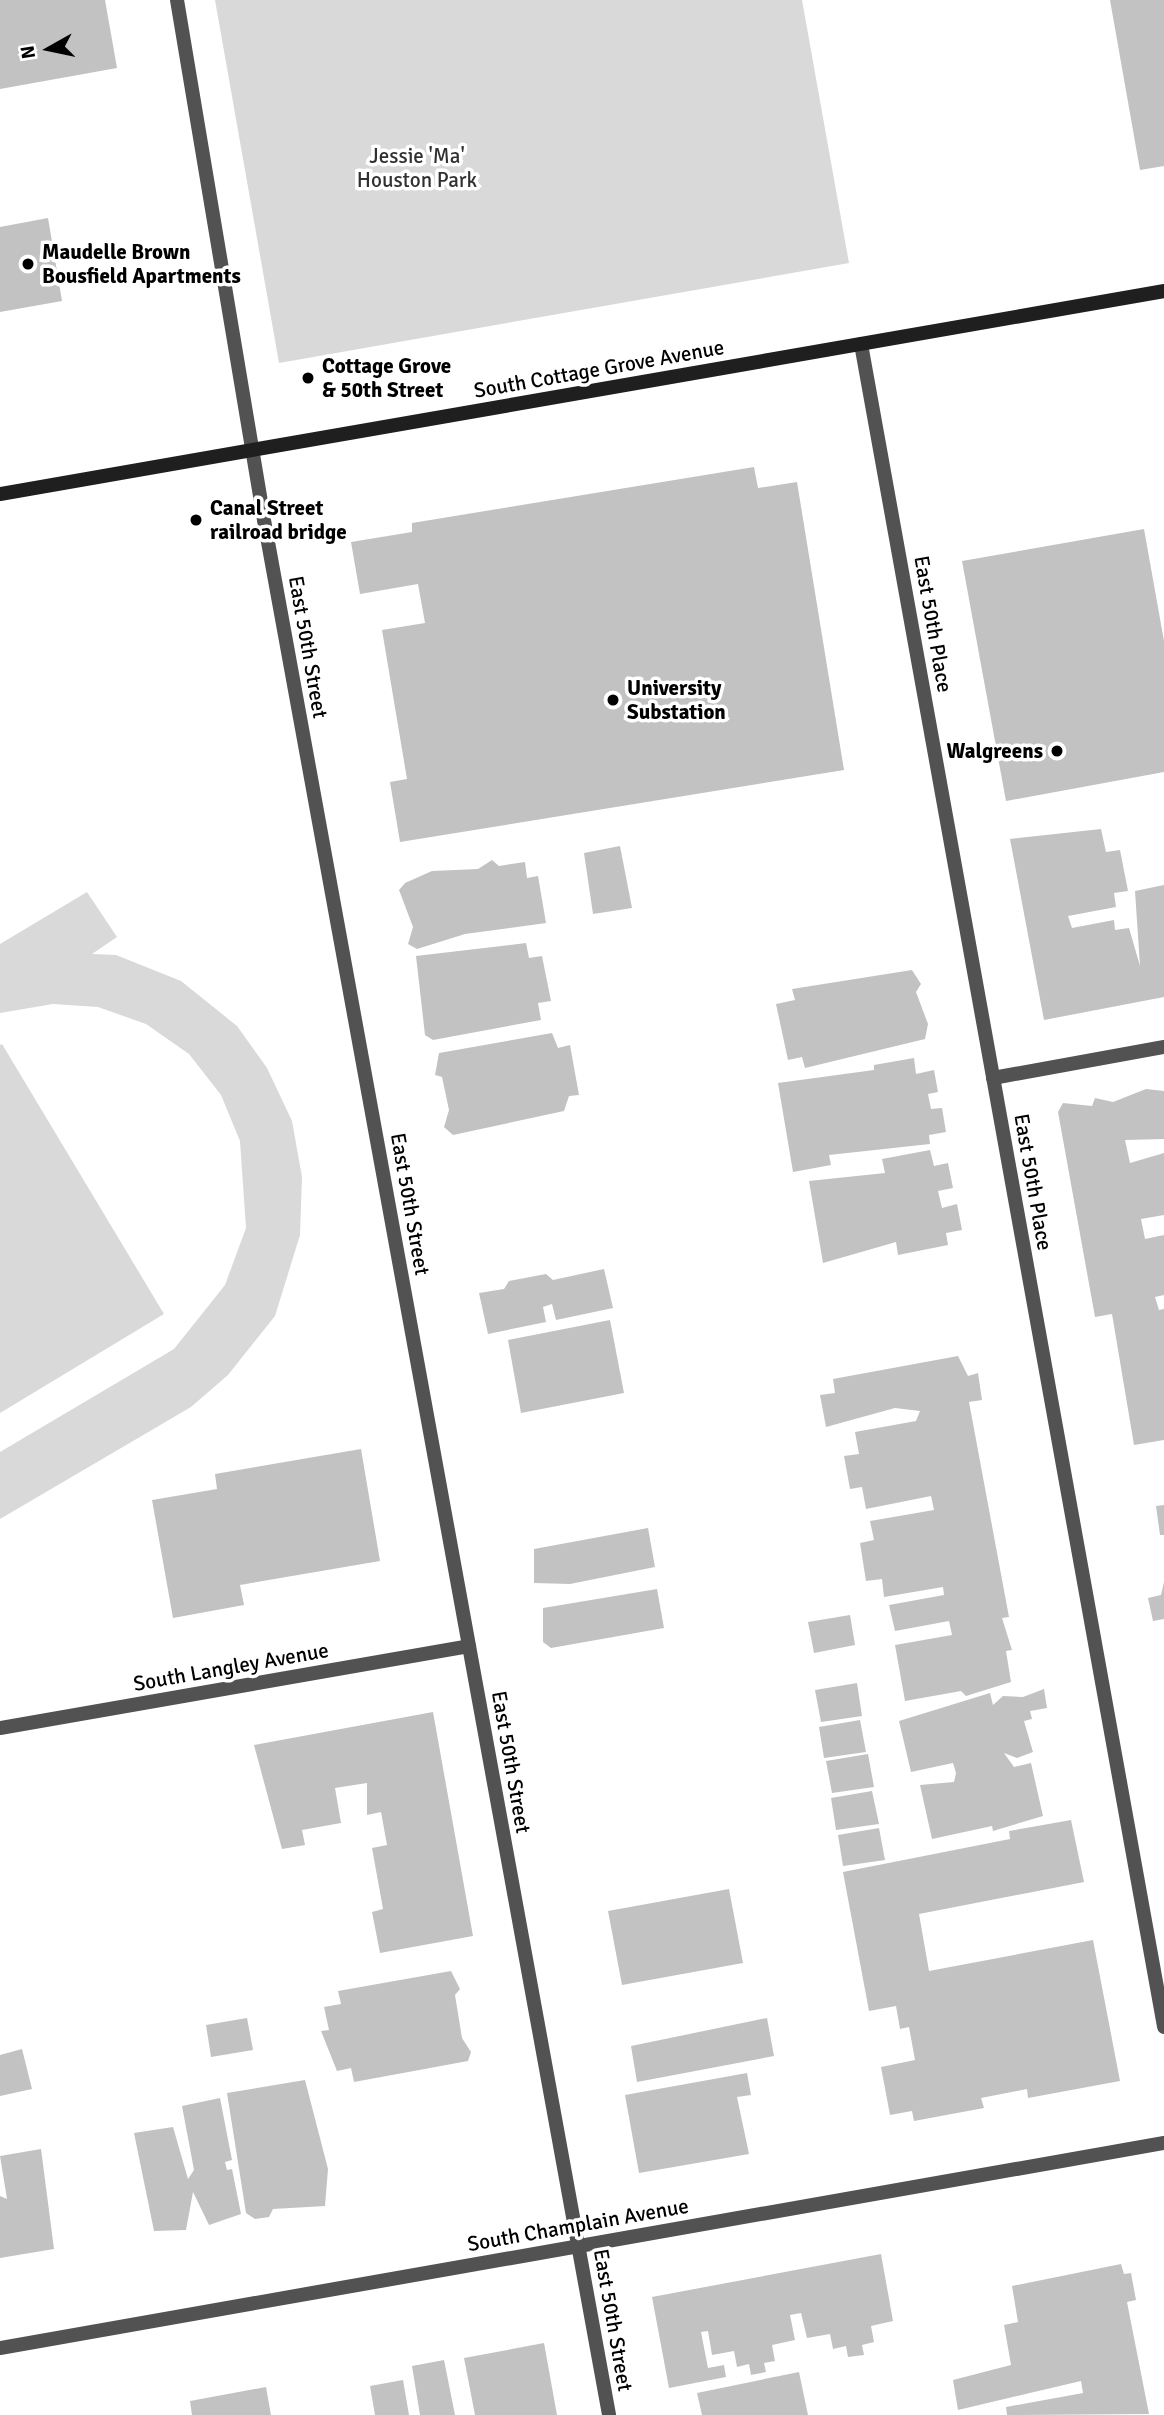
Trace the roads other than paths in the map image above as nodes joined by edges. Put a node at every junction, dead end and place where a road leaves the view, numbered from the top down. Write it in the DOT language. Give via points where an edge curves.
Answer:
graph roads {
  1 [pos="177,0"];
  2 [pos="1164,291"];
  3 [pos="862,344"];
  4 [pos="251,451"];
  5 [pos="0,494"];
  6 [pos="1164,1047"];
  7 [pos="993,1078"];
  8 [pos="469,1646"];
  9 [pos="0,1728"];
  10 [pos="1164,2027"];
  11 [pos="1164,2143"];
  12 [pos="578,2246"];
  13 [pos="0,2348"];
  14 [pos="609,2415"];
  1 -- 4 [label="street, East 50th Street"];
  2 -- 3 [label="main road, South Cottage Grove Avenue"];
  3 -- 4 [label="main road, South Cottage Grove Avenue"];
  3 -- 7 [label="street, East 50th Place"];
  4 -- 5 [label="main road, South Cottage Grove Avenue"];
  4 -- 8 [label="street, East 50th Street"];
  6 -- 7 [label="street"];
  7 -- 10 [label="street, East 50th Place"];
  8 -- 9 [label="street, South Langley Avenue"];
  8 -- 12 [label="street, East 50th Street"];
  11 -- 12 [label="street, South Champlain Avenue"];
  12 -- 13 [label="street, South Champlain Avenue"];
  12 -- 14 [label="street, East 50th Street"];
}
